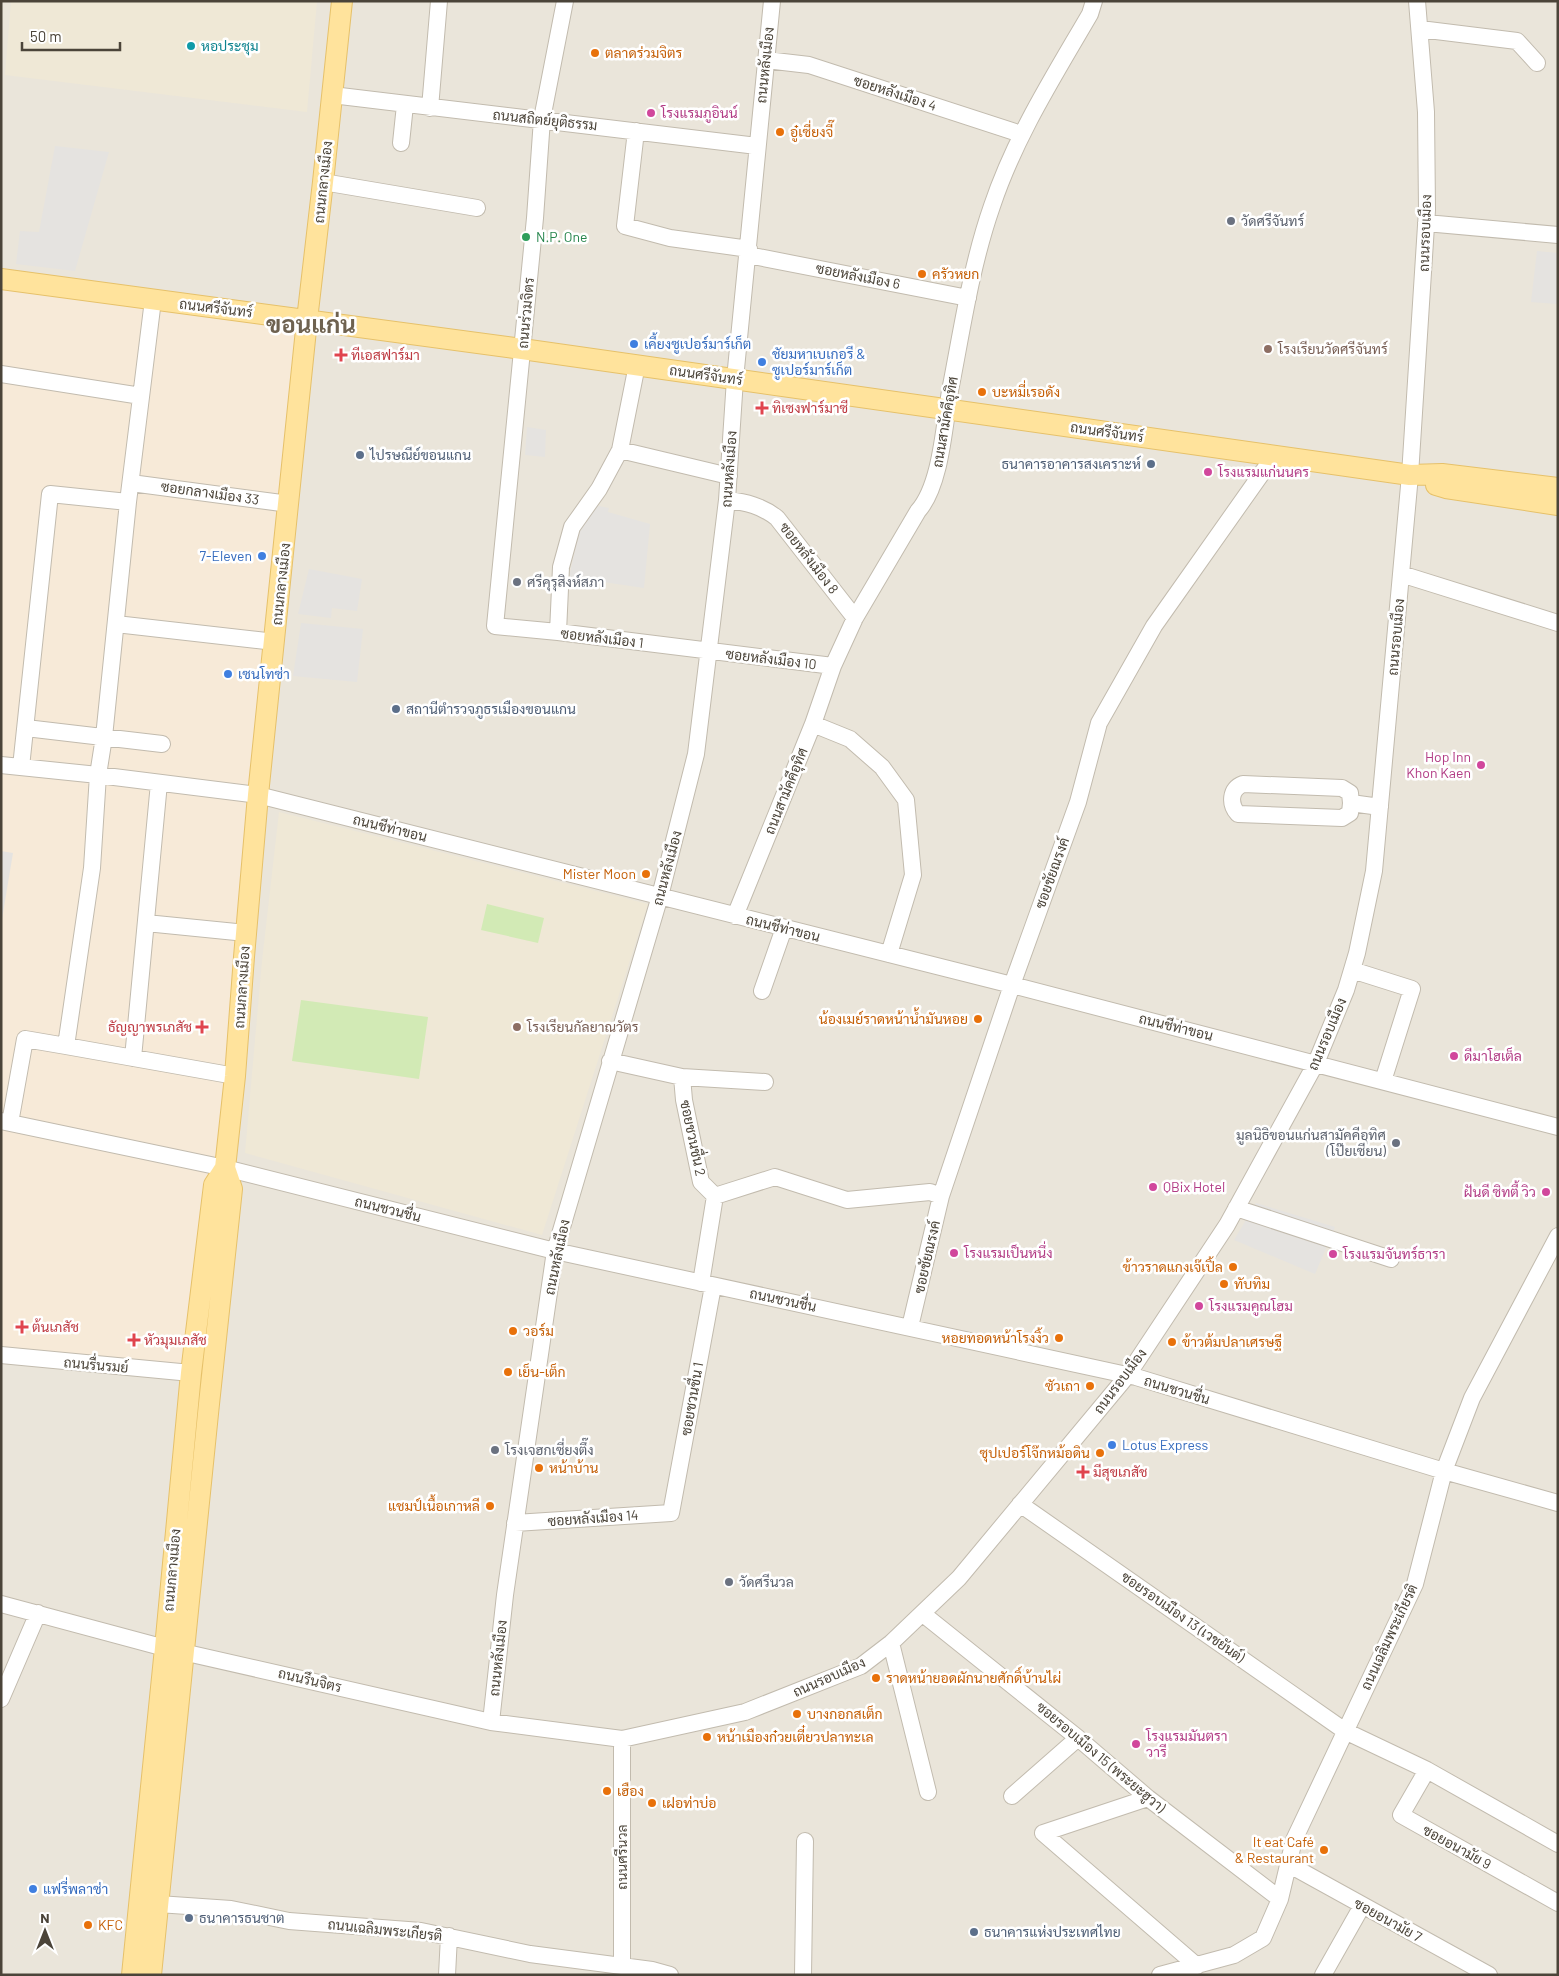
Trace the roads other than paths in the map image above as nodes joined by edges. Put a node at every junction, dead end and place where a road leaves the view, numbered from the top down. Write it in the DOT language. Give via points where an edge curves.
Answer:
graph roads {
  1 [pos="342,1"];
  2 [pos="439,1"];
  3 [pos="565,1"];
  4 [pos="772,1"];
  5 [pos="1094,1"];
  6 [pos="1417,1"];
  7 [pos="1420,29"];
  8 [pos="766,60"];
  9 [pos="1537,63"];
  10 [pos="332,95"];
  11 [pos="405,105"];
  12 [pos="430,108"];
  13 [pos="542,119"];
  14 [pos="636,131"];
  15 [pos="1021,134"];
  16 [pos="402,143"];
  17 [pos="757,146"];
  18 [pos="324,182"];
  19 [pos="477,208"];
  20 [pos="1426,223"];
  21 [pos="1558,235"];
  22 [pos="748,252"];
  23 [pos="1,279"];
  24 [pos="968,298"];
  25 [pos="153,300"];
  26 [pos="306,320"];
  27 [pos="522,348"];
  28 [pos="636,365"];
  29 [pos="1,374"];
  30 [pos="735,379"];
  31 [pos="141,396"];
  32 [pos="947,409"];
  33 [pos="620,450"];
  34 [pos="1274,456"];
  35 [pos="1410,475"];
  36 [pos="729,476"];
  37 [pos="131,483"];
  38 [pos="1558,488"];
  39 [pos="727,500"];
  40 [pos="128,502"];
  41 [pos="289,504"];
  42 [pos="1558,505"];
  43 [pos="1402,574"];
  44 [pos="854,618"];
  45 [pos="1558,622"];
  46 [pos="116,624"];
  47 [pos="494,626"];
  48 [pos="558,632"];
  49 [pos="275,642"];
  50 [pos="709,652"];
  51 [pos="833,666"];
  52 [pos="813,724"];
  53 [pos="26,728"];
  54 [pos="104,737"];
  55 [pos="162,744"];
  56 [pos="1,765"];
  57 [pos="21,767"];
  58 [pos="98,775"];
  59 [pos="159,782"];
  60 [pos="258,795"];
  61 [pos="1351,803"];
  62 [pos="1380,806"];
  63 [pos="660,896"];
  64 [pos="735,916"];
  65 [pos="146,924"];
  66 [pos="784,928"];
  67 [pos="246,933"];
  68 [pos="888,954"];
  69 [pos="1352,970"];
  70 [pos="1012,985"];
  71 [pos="762,991"];
  72 [pos="66,1046"];
  73 [pos="133,1058"];
  74 [pos="610,1061"];
  75 [pos="1316,1063"];
  76 [pos="235,1076"];
  77 [pos="682,1077"];
  78 [pos="1382,1081"];
  79 [pos="765,1082"];
  80 [pos="6,1122"];
  81 [pos="1558,1127"];
  82 [pos="225,1168"];
  83 [pos="715,1196"];
  84 [pos="941,1196"];
  85 [pos="1236,1208"];
  86 [pos="1558,1236"];
  87 [pos="555,1251"];
  88 [pos="1391,1259"];
  89 [pos="707,1284"];
  90 [pos="910,1327"];
  91 [pos="1,1356"];
  92 [pos="191,1373"];
  93 [pos="212,1376"];
  94 [pos="1127,1376"];
  95 [pos="1444,1471"];
  96 [pos="1558,1503"];
  97 [pos="1020,1504"];
  98 [pos="671,1513"];
  99 [pos="515,1523"];
  100 [pos="1,1604"];
  101 [pos="38,1613"];
  102 [pos="922,1614"];
  103 [pos="892,1642"];
  104 [pos="174,1650"];
  105 [pos="1,1699"];
  106 [pos="491,1722"];
  107 [pos="1345,1730"];
  108 [pos="1078,1738"];
  109 [pos="622,1739"];
  110 [pos="1426,1770"];
  111 [pos="928,1792"];
  112 [pos="1012,1796"];
  113 [pos="1148,1798"];
  114 [pos="805,1841"];
  115 [pos="1558,1844"];
  116 [pos="1288,1864"];
  117 [pos="1280,1899"];
  118 [pos="1558,1903"];
  119 [pos="149,1904"];
  120 [pos="1362,1906"];
  121 [pos="449,1936"];
  122 [pos="1197,1966"];
  123 [pos="622,1970"];
  124 [pos="132,1975"];
  125 [pos="152,1975"];
  126 [pos="447,1975"];
  127 [pos="670,1975"];
  128 [pos="803,1975"];
  129 [pos="1160,1975"];
  130 [pos="1323,1975"];
  131 [pos="1489,1975"];
  1 -- 10 [label="main road, ถนนกลางเมือง"];
  2 -- 12 [label="street"];
  3 -- 13 [label="street, ถนนร่วมจิตร"];
  4 -- 8 [label="street, ถนนหลังเมือง"];
  5 -- 15 [label="street, ถนนสามัคคีอุทิศ" via="1090,14"];
  6 -- 7 [label="street, ถนนรอบเมือง"];
  7 -- 9 [label="street" via="1518,41"];
  7 -- 20 [label="street, ถนนรอบเมือง" via="1426,112"];
  8 -- 15 [label="street, ซอยหลังเมือง 4" via="809,65"];
  8 -- 17 [label="street, ถนนหลังเมือง"];
  10 -- 11 [label="street, ถนนสถิตย์ยุติธรรม"];
  10 -- 18 [label="main road, ถนนกลางเมือง"];
  11 -- 12 [label="street, ถนนสถิตย์ยุติธรรม"];
  11 -- 16 [label="street"];
  12 -- 13 [label="street, ถนนสถิตย์ยุติธรรม"];
  13 -- 14 [label="street, ถนนสถิตย์ยุติธรรม"];
  13 -- 27 [label="street, ถนนร่วมจิตร"];
  14 -- 17 [label="street, ถนนสถิตย์ยุติธรรม"];
  14 -- 22 [label="street, ซอยหลังเมือง 6" via="625,226"];
  15 -- 24 [label="street, ถนนสามัคคีอุทิศ" via="992,206"];
  17 -- 22 [label="street, ถนนหลังเมือง"];
  18 -- 19 [label="street"];
  18 -- 26 [label="main road, ถนนกลางเมือง"];
  20 -- 21 [label="street"];
  20 -- 35 [label="street, ถนนรอบเมือง"];
  22 -- 24 [label="street, ซอยหลังเมือง 6"];
  22 -- 30 [label="street, ถนนหลังเมือง"];
  23 -- 25 [label="main road, ถนนศรีจันทร์"];
  24 -- 32 [label="street, ถนนสามัคคีอุทิศ"];
  25 -- 26 [label="main road, ถนนศรีจันทร์"];
  25 -- 31 [label="street"];
  26 -- 27 [label="main road, ถนนศรีจันทร์"];
  26 -- 41 [label="main road, ถนนกลางเมือง"];
  27 -- 28 [label="main road, ถนนศรีจันทร์"];
  27 -- 47 [label="street, ถนนร่วมจิตร"];
  28 -- 30 [label="main road, ถนนศรีจันทร์"];
  28 -- 33 [label="street"];
  29 -- 31 [label="street"];
  30 -- 32 [label="main road, ถนนศรีจันทร์"];
  30 -- 36 [label="street, ถนนหลังเมือง"];
  31 -- 37 [label="street"];
  32 -- 34 [label="main road, ถนนศรีจันทร์"];
  32 -- 44 [label="street, ถนนสามัคคีอุทิศ" via="939,464 925,504"];
  33 -- 36 [label="street"];
  33 -- 48 [label="street" via="599,489 572,527 561,567"];
  34 -- 35 [label="main road, ถนนศรีจันทร์"];
  34 -- 70 [label="street, ซอยชัยณรงค์" via="1154,626 1100,723 1078,802"];
  35 -- 38 [label="main road, ถนนศรีจันทร์" via="1442,474"];
  35 -- 42 [label="main road, ถนนศรีจันทร์" via="1446,488"];
  35 -- 43 [label="street, ถนนรอบเมือง"];
  36 -- 39 [label="street, ถนนหลังเมือง"];
  37 -- 40 [label="street"];
  37 -- 41 [label="street, ซอยกลางเมือง 33"];
  39 -- 44 [label="street, ซอยหลังเมือง 8" via="765,509 777,518"];
  39 -- 50 [label="street, ถนนหลังเมือง"];
  40 -- 46 [label="street"];
  40 -- 53 [label="street" via="50,494"];
  41 -- 49 [label="main road, ถนนกลางเมือง"];
  43 -- 45 [label="street"];
  43 -- 62 [label="street, ถนนรอบเมือง"];
  44 -- 51 [label="street, ถนนสามัคคีอุทิศ"];
  46 -- 49 [label="street"];
  46 -- 54 [label="street"];
  47 -- 48 [label="street, ซอยหลังเมือง 1"];
  48 -- 50 [label="street, ซอยหลังเมือง 1"];
  49 -- 60 [label="main road, ถนนกลางเมือง"];
  50 -- 51 [label="street, ซอยหลังเมือง 10"];
  50 -- 63 [label="street, ถนนหลังเมือง" via="696,754"];
  51 -- 52 [label="street, ถนนสามัคคีอุทิศ"];
  52 -- 64 [label="street, ถนนสามัคคีอุทิศ"];
  52 -- 68 [label="street" via="850,739 882,767 906,800 913,876"];
  53 -- 54 [label="street"];
  53 -- 57 [label="street"];
  54 -- 55 [label="street"];
  54 -- 58 [label="street"];
  56 -- 57 [label="street, ถนนชีท่าขอน"];
  57 -- 58 [label="street, ถนนชีท่าขอน"];
  58 -- 59 [label="street, ถนนชีท่าขอน"];
  58 -- 72 [label="street" via="92,868"];
  59 -- 60 [label="street, ถนนชีท่าขอน"];
  59 -- 65 [label="street"];
  60 -- 63 [label="street, ถนนชีท่าขอน"];
  60 -- 67 [label="main road, ถนนกลางเมือง"];
  61 -- 61 [label="street" via="1350,813 1342,818 1238,814 1232,808 1233,791 1243,784 1342,788 1350,793"];
  61 -- 62 [label="street"];
  62 -- 69 [label="street, ถนนรอบเมือง" via="1374,871"];
  63 -- 64 [label="street, ถนนชีท่าขอน"];
  63 -- 74 [label="street, ถนนหลังเมือง"];
  64 -- 66 [label="street, ถนนชีท่าขอน"];
  65 -- 67 [label="street"];
  65 -- 73 [label="street"];
  66 -- 68 [label="street, ถนนชีท่าขอน"];
  66 -- 71 [label="street"];
  67 -- 76 [label="main road, ถนนกลางเมือง"];
  68 -- 70 [label="street, ถนนชีท่าขอน"];
  69 -- 75 [label="street, ถนนรอบเมือง"];
  69 -- 78 [label="street" via="1412,989"];
  70 -- 75 [label="street, ถนนชีท่าขอน"];
  70 -- 84 [label="street, ซอยชัยณรงค์"];
  72 -- 73 [label="street"];
  72 -- 80 [label="street" via="25,1039"];
  73 -- 76 [label="street"];
  74 -- 77 [label="street"];
  74 -- 87 [label="street, ถนนหลังเมือง"];
  75 -- 78 [label="street, ถนนชีท่าขอน"];
  75 -- 85 [label="street, ถนนรอบเมือง"];
  76 -- 82 [label="main road, ถนนกลางเมือง"];
  77 -- 79 [label="street"];
  77 -- 83 [label="street, ซอยชวนชื่น 2" via="701,1182"];
  78 -- 81 [label="street, ถนนชีท่าขอน"];
  80 -- 82 [label="street, ถนนชวนชื่น"];
  82 -- 87 [label="street, ถนนชวนชื่น"];
  82 -- 92 [label="main road, ถนนกลางเมือง" via="214,1185"];
  82 -- 93 [label="main road, ถนนกลางเมือง" via="232,1189"];
  83 -- 84 [label="street" via="775,1177 847,1200 930,1192"];
  83 -- 89 [label="street"];
  84 -- 90 [label="street, ซอยชัยณรงค์"];
  85 -- 88 [label="street"];
  85 -- 94 [label="street, ถนนรอบเมือง"];
  86 -- 95 [label="street, ถนนเฉลิมพระเกียรติ" via="1472,1398"];
  87 -- 89 [label="street, ถนนชวนชื่น"];
  87 -- 99 [label="street, ถนนหลังเมือง"];
  89 -- 90 [label="street, ถนนชวนชื่น"];
  89 -- 98 [label="street, ซอยชวนชื่น 1"];
  90 -- 94 [label="street, ถนนชวนชื่น"];
  91 -- 92 [label="street, ถนนรื่นรมย์"];
  92 -- 93 [label="main road"];
  92 -- 104 [label="main road, ถนนกลางเมือง"];
  93 -- 104 [label="main road, ถนนกลางเมือง"];
  94 -- 95 [label="street, ถนนชวนชื่น"];
  94 -- 97 [label="street, ถนนรอบเมือง"];
  95 -- 96 [label="street, ถนนชวนชื่น"];
  95 -- 107 [label="street, ถนนเฉลิมพระเกียรติ" via="1415,1584"];
  97 -- 102 [label="street, ถนนรอบเมือง" via="959,1578"];
  97 -- 107 [label="street, ซอยรอบเมือง 13 (เวชยันต์)"];
  98 -- 99 [label="street, ซอยหลังเมือง 14"];
  99 -- 106 [label="street, ถนนหลังเมือง"];
  100 -- 101 [label="street, ถนนรึนจิตร"];
  101 -- 104 [label="street, ถนนรึนจิตร"];
  101 -- 105 [label="street"];
  102 -- 103 [label="street, ถนนรอบเมือง"];
  102 -- 108 [label="street, ซอยรอบเมือง 15 (พระยะฮูวา)"];
  103 -- 109 [label="street, ถนนรอบเมือง" via="861,1666 745,1712"];
  103 -- 111 [label="street"];
  104 -- 106 [label="street, ถนนรึนจิตร"];
  104 -- 119 [label="main road, ถนนกลางเมือง"];
  106 -- 109 [label="street, ถนนรึนจิตร"];
  107 -- 110 [label="street, ซอยรอบเมือง 13 (เวชยันต์)"];
  107 -- 116 [label="street, ถนนเฉลิมพระเกียรติ" via="1294,1840"];
  108 -- 112 [label="street"];
  108 -- 113 [label="street, ซอยรอบเมือง 15 (พระยะฮูวา)"];
  109 -- 123 [label="street, ถนนศรีนวล"];
  110 -- 115 [label="street, ซอยรอบเมือง 13 (เวชยันต์)"];
  110 -- 118 [label="street, ซอยอนามัย 9" via="1401,1816"];
  113 -- 117 [label="street, ซอยรอบเมือง 15 (พระยะฮูวา)"];
  113 -- 122 [label="street" via="1043,1832"];
  114 -- 128 [label="street"];
  116 -- 117 [label="street, ถนนเฉลิมพระเกียรติ"];
  116 -- 120 [label="street, ซอยอนามัย 7"];
  117 -- 122 [label="street, ถนนเฉลิมพระเกียรติ" via="1263,1938 1234,1955"];
  119 -- 121 [label="street, ถนนเฉลิมพระเกียรติ" via="231,1909 289,1921"];
  119 -- 124 [label="main road, ถนนกลางเมือง"];
  119 -- 125 [label="main road, ถนนกลางเมือง"];
  120 -- 130 [label="street"];
  120 -- 131 [label="street, ซอยอนามัย 7"];
  121 -- 123 [label="street, ถนนเฉลิมพระเกียรติ"];
  121 -- 126 [label="street"];
  122 -- 129 [label="street, ถนนเฉลิมพระเกียรติ"];
  123 -- 127 [label="street, ถนนเฉลิมพระเกียรติ"];
}
